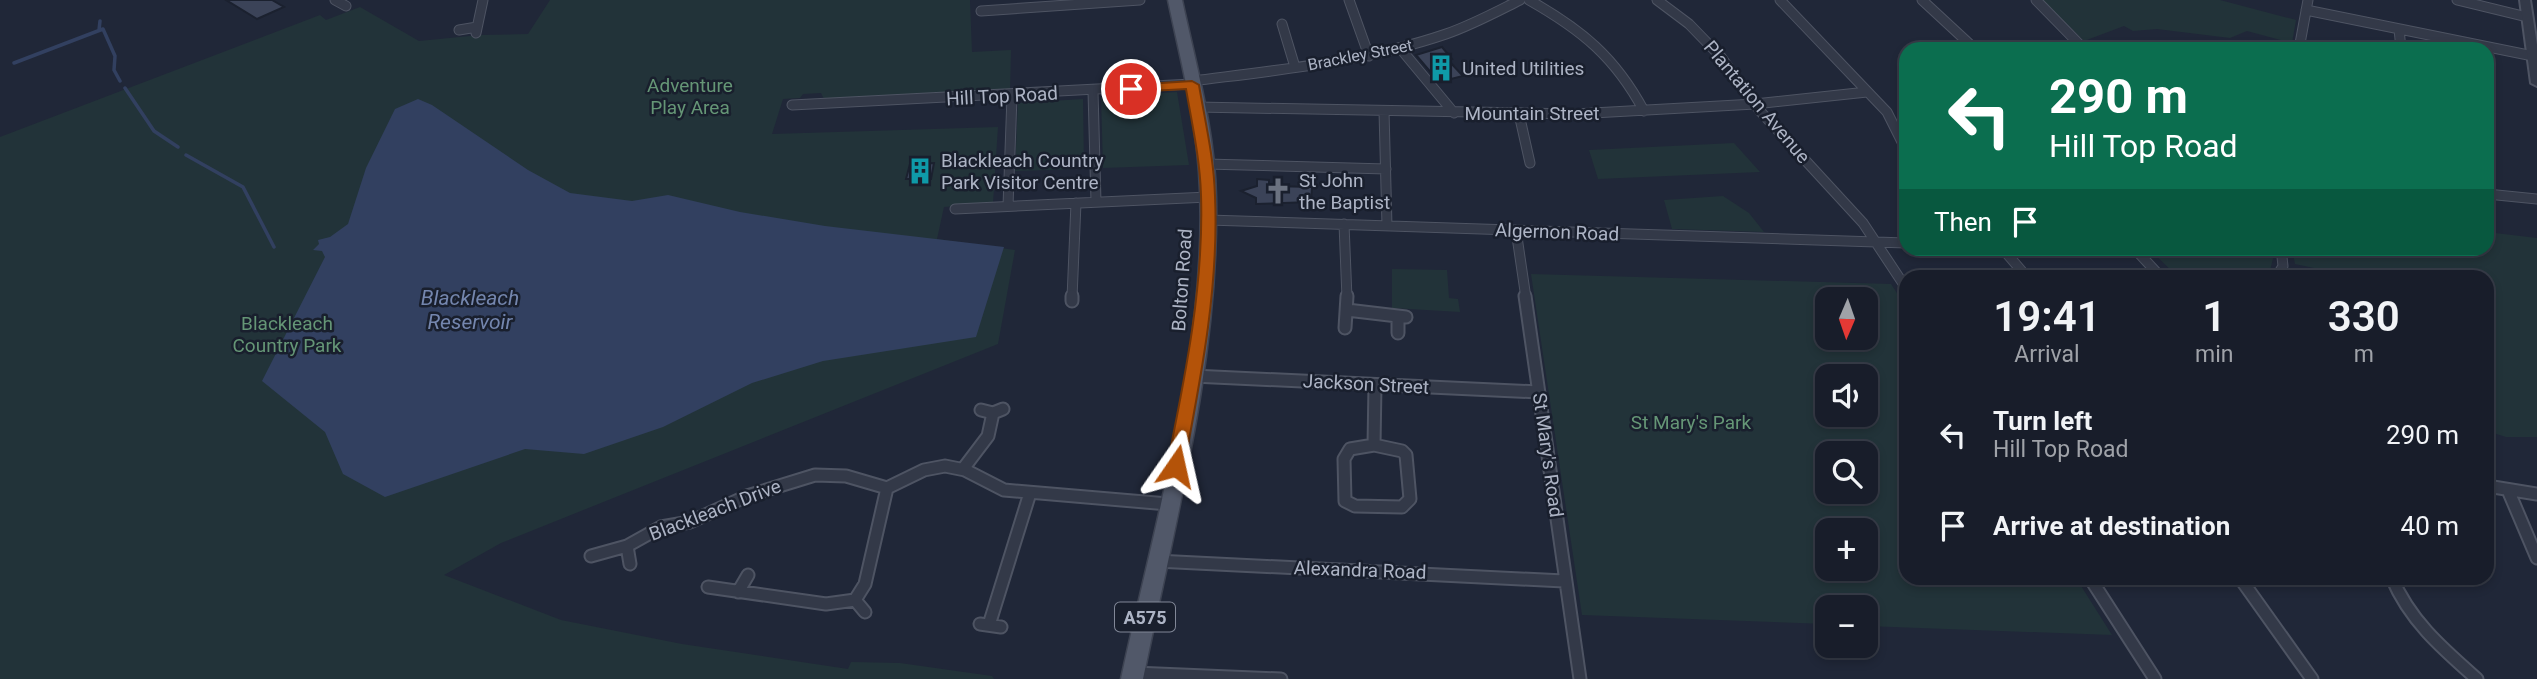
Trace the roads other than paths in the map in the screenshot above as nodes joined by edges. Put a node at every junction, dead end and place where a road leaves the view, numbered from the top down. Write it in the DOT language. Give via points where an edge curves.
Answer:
graph roads {
  1 [pos="335,0"];
  2 [pos="483,0"];
  3 [pos="1140,0"];
  4 [pos="1175,0"];
  5 [pos="1349,0"];
  6 [pos="1520,0"];
  7 [pos="1529,0"];
  8 [pos="1657,0"];
  9 [pos="1780,0"];
  10 [pos="1922,0"];
  11 [pos="2036,0"];
  12 [pos="2308,0"];
  13 [pos="2457,0"];
  14 [pos="2525,0"];
  15 [pos="346,6"];
  16 [pos="2306,10"];
  17 [pos="981,12"];
  18 [pos="2527,17"];
  19 [pos="2399,29"];
  20 [pos="459,30"];
  21 [pos="1274,33"];
  22 [pos="1967,42"];
  23 [pos="2077,42"];
  24 [pos="2300,42"];
  25 [pos="2400,42"];
  26 [pos="2464,42"];
  27 [pos="1400,48"];
  28 [pos="2494,48"];
  29 [pos="1369,55"];
  30 [pos="2533,56"];
  31 [pos="1295,68"];
  32 [pos="1192,83"];
  33 [pos="2537,83"];
  34 [pos="1093,91"];
  35 [pos="1867,92"];
  36 [pos="1012,96"];
  37 [pos="1755,104"];
  38 [pos="792,105"];
  39 [pos="1197,107"];
  40 [pos="1384,111"];
  41 [pos="1644,111"];
  42 [pos="1454,113"];
  43 [pos="1519,114"];
  44 [pos="1899,134"];
  45 [pos="1530,163"];
  46 [pos="1206,164"];
  47 [pos="1385,169"];
  48 [pos="2494,195"];
  49 [pos="1208,197"];
  50 [pos="2537,198"];
  51 [pos="1096,202"];
  52 [pos="1076,203"];
  53 [pos="1008,206"];
  54 [pos="955,209"];
  55 [pos="1208,220"];
  56 [pos="1344,225"];
  57 [pos="1387,226"];
  58 [pos="1516,230"];
  59 [pos="1876,242"];
  60 [pos="1899,243"];
  61 [pos="2011,256"];
  62 [pos="2141,256"];
  63 [pos="2021,270"];
  64 [pos="2154,270"];
  65 [pos="1899,277"];
  66 [pos="1073,279"];
  67 [pos="1087,279"];
  68 [pos="1072,301"];
  69 [pos="1347,310"];
  70 [pos="1345,328"];
  71 [pos="1398,333"];
  72 [pos="1193,376"];
  73 [pos="1375,385"];
  74 [pos="1539,392"];
  75 [pos="992,411"];
  76 [pos="1374,445"];
  77 [pos="963,469"];
  78 [pos="2494,487"];
  79 [pos="887,488"];
  80 [pos="2508,490"];
  81 [pos="1030,493"];
  82 [pos="2537,494"];
  83 [pos="1168,504"];
  84 [pos="627,546"];
  85 [pos="591,556"];
  86 [pos="2537,558"];
  87 [pos="1156,562"];
  88 [pos="630,564"];
  89 [pos="748,575"];
  90 [pos="1564,580"];
  91 [pos="2095,585"];
  92 [pos="2245,585"];
  93 [pos="2395,585"];
  94 [pos="708,587"];
  95 [pos="738,592"];
  96 [pos="855,600"];
  97 [pos="865,612"];
  98 [pos="990,626"];
  99 [pos="1133,676"];
  100 [pos="1281,679"];
  101 [pos="1580,679"];
  102 [pos="2155,679"];
  103 [pos="2312,679"];
  104 [pos="2477,679"];
  1 -- 15 [label="street"];
  2 -- 20 [label="street" via="477,30"];
  3 -- 17 [label="street"];
  4 -- 32 [label="main road, Bolton Road / A575"];
  5 -- 29 [label="street"];
  6 -- 27 [label="street, Brackley Street" via="1461,28"];
  7 -- 41 [label="street" via="1572,24 1605,52 1630,83"];
  8 -- 37 [label="street, Plantation Avenue" via="1705,39"];
  9 -- 35 [label="street"];
  10 -- 22 [label="street"];
  11 -- 23 [label="street"];
  12 -- 16 [label="street"];
  13 -- 18 [label="street"];
  14 -- 18 [label="street"];
  16 -- 19 [label="street"];
  16 -- 24 [label="street"];
  18 -- 30 [label="street"];
  19 -- 25 [label="street"];
  19 -- 26 [label="street"];
  21 -- 31 [label="street" via="1284,28"];
  27 -- 29 [label="street, Brackley Street"];
  27 -- 42 [label="street"];
  28 -- 30 [label="street"];
  29 -- 31 [label="street, Brackley Street"];
  30 -- 33 [label="street"];
  31 -- 32 [label="street, Brackley Street"];
  32 -- 34 [label="street, Hill Top Road"];
  32 -- 39 [label="main road, Bolton Road / A575"];
  34 -- 36 [label="street, Hill Top Road"];
  34 -- 51 [label="street"];
  35 -- 37 [label="street, Mountain Street"];
  35 -- 44 [label="street" via="1893,120"];
  36 -- 38 [label="street, Hill Top Road"];
  36 -- 53 [label="street"];
  37 -- 41 [label="street, Mountain Street"];
  37 -- 59 [label="street, Plantation Avenue"];
  39 -- 40 [label="street, Mountain Street"];
  39 -- 46 [label="main road, Bolton Road / A575"];
  40 -- 42 [label="street, Mountain Street"];
  40 -- 47 [label="street"];
  41 -- 43 [label="street, Mountain Street"];
  42 -- 43 [label="street, Mountain Street"];
  43 -- 45 [label="street"];
  46 -- 47 [label="street"];
  46 -- 49 [label="main road, Bolton Road / A575"];
  47 -- 57 [label="street"];
  48 -- 50 [label="street"];
  49 -- 51 [label="street"];
  49 -- 55 [label="main road, Bolton Road / A575"];
  51 -- 52 [label="street"];
  52 -- 53 [label="street"];
  52 -- 66 [label="street"];
  53 -- 54 [label="street"];
  55 -- 56 [label="street, Algernon Road"];
  55 -- 72 [label="main road, Bolton Road / A575" via="1205,298"];
  56 -- 57 [label="street, Algernon Road"];
  56 -- 69 [label="street"];
  57 -- 58 [label="street, Algernon Road"];
  58 -- 59 [label="street, Algernon Road"];
  58 -- 74 [label="street, St Mary's Road"];
  59 -- 60 [label="street, Algernon Road"];
  59 -- 65 [label="street, Plantation Avenue"];
  61 -- 63 [label="street"];
  62 -- 64 [label="street"];
  66 -- 67 [label="street"];
  66 -- 68 [label="street"];
  69 -- 70 [label="street"];
  69 -- 71 [label="street" via="1402,317"];
  72 -- 73 [label="street, Jackson Street"];
  72 -- 83 [label="main road, Bolton Road / A575"];
  73 -- 74 [label="street, Jackson Street"];
  73 -- 76 [label="street"];
  74 -- 90 [label="street, St Mary's Road"];
  75 -- 77 [label="street" via="988,436"];
  76 -- 76 [label="street" via="1406,455 1410,499 1402,507 1355,506 1345,501 1344,458 1350,449"];
  77 -- 79 [label="street" via="927,469"];
  77 -- 81 [label="street" via="993,488"];
  78 -- 80 [label="street"];
  79 -- 84 [label="street, Blackleach Drive" via="846,476 815,475 739,499 690,522 662,527"];
  79 -- 96 [label="street" via="867,581"];
  80 -- 82 [label="street"];
  80 -- 86 [label="street"];
  81 -- 83 [label="street"];
  81 -- 98 [label="street"];
  83 -- 87 [label="main road, Bolton Road / A575"];
  84 -- 85 [label="street, Blackleach Drive"];
  84 -- 88 [label="street, Blackleach Drive"];
  87 -- 90 [label="street, Alexandra Road"];
  87 -- 99 [label="main road, A575"];
  89 -- 95 [label="street"];
  90 -- 101 [label="street, St Mary's Road"];
  91 -- 102 [label="street"];
  92 -- 103 [label="street"];
  93 -- 104 [label="street" via="2424,631"];
  94 -- 95 [label="street"];
  95 -- 96 [label="street" via="826,604"];
  96 -- 97 [label="street"];
  99 -- 100 [label="street"];
}
